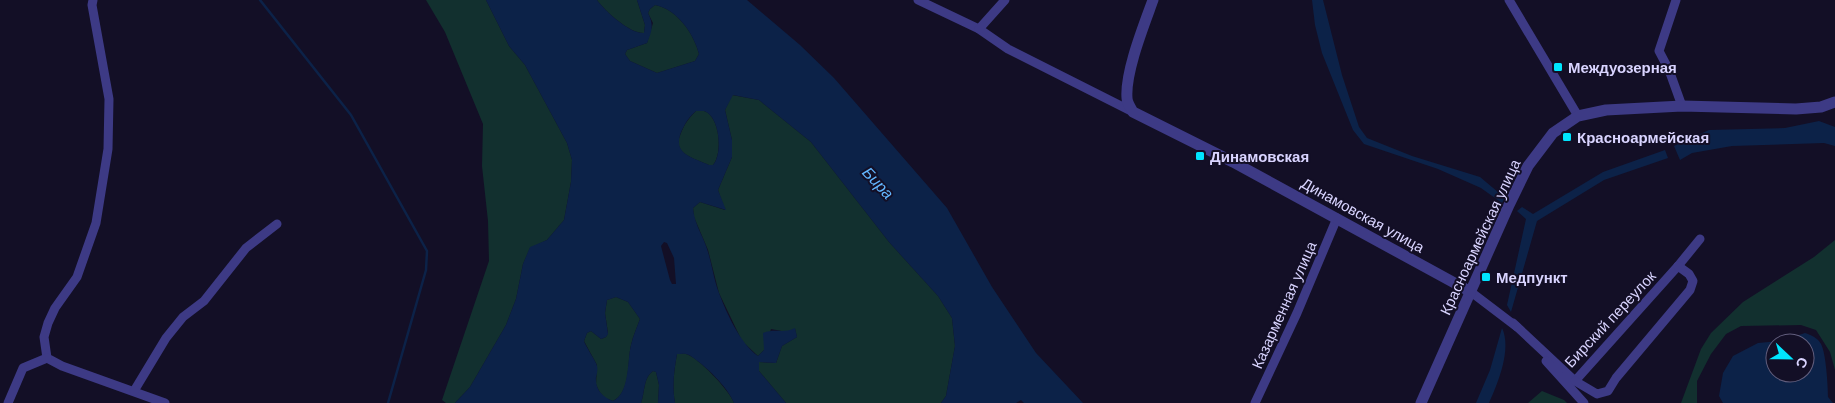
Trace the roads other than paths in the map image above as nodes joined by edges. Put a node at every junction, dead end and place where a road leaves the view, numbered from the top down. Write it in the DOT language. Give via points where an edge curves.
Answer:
graph roads {
  1 [pos="93,0"];
  2 [pos="1005,0"];
  3 [pos="1153,0"];
  4 [pos="1509,0"];
  5 [pos="1676,0"];
  6 [pos="923,1"];
  7 [pos="979,29"];
  8 [pos="1835,102"];
  9 [pos="1682,106"];
  10 [pos="1133,112"];
  11 [pos="1578,116"];
  12 [pos="1337,218"];
  13 [pos="277,224"];
  14 [pos="1700,239"];
  15 [pos="1678,266"];
  16 [pos="1471,292"];
  17 [pos="1513,323"];
  18 [pos="46,358"];
  19 [pos="1575,381"];
  20 [pos="134,391"];
  21 [pos="8,403"];
  22 [pos="165,403"];
  23 [pos="1255,403"];
  24 [pos="1421,403"];
  25 [pos="1584,403"];
  1 -- 18 [label="street" via="109,98 108,148 96,224 77,277 48,323 44,337"];
  2 -- 7 [label="street"];
  3 -- 10 [label="street" via="1129,78 1126,100"];
  4 -- 11 [label="street"];
  5 -- 9 [label="street" via="1659,51"];
  6 -- 7 [label="street"];
  7 -- 10 [label="street" via="1008,49"];
  8 -- 9 [label="street, Красноармейская улица" via="1821,107 1796,108"];
  9 -- 11 [label="street, Красноармейская улица" via="1606,110"];
  10 -- 12 [label="street, Динамовская улица"];
  11 -- 16 [label="street, Красноармейская улица" via="1553,133 1528,166"];
  12 -- 16 [label="street, Динамовская улица"];
  12 -- 23 [label="street, Казарменная улица"];
  13 -- 20 [label="street" via="246,248 204,301 183,317 166,338"];
  14 -- 15 [label="street, Бирский переулок"];
  15 -- 19 [label="street, Бирский переулок"];
  15 -- 19 [label="street" via="1689,274 1692,281 1690,290 1608,391 1597,394"];
  16 -- 17 [label="street"];
  16 -- 24 [label="street, Красноармейская улица"];
  17 -- 19 [label="street, Бирский переулок"];
  17 -- 25 [label="street"];
  18 -- 20 [label="street"];
  18 -- 21 [label="street" via="23,368"];
  20 -- 22 [label="street"];
}
